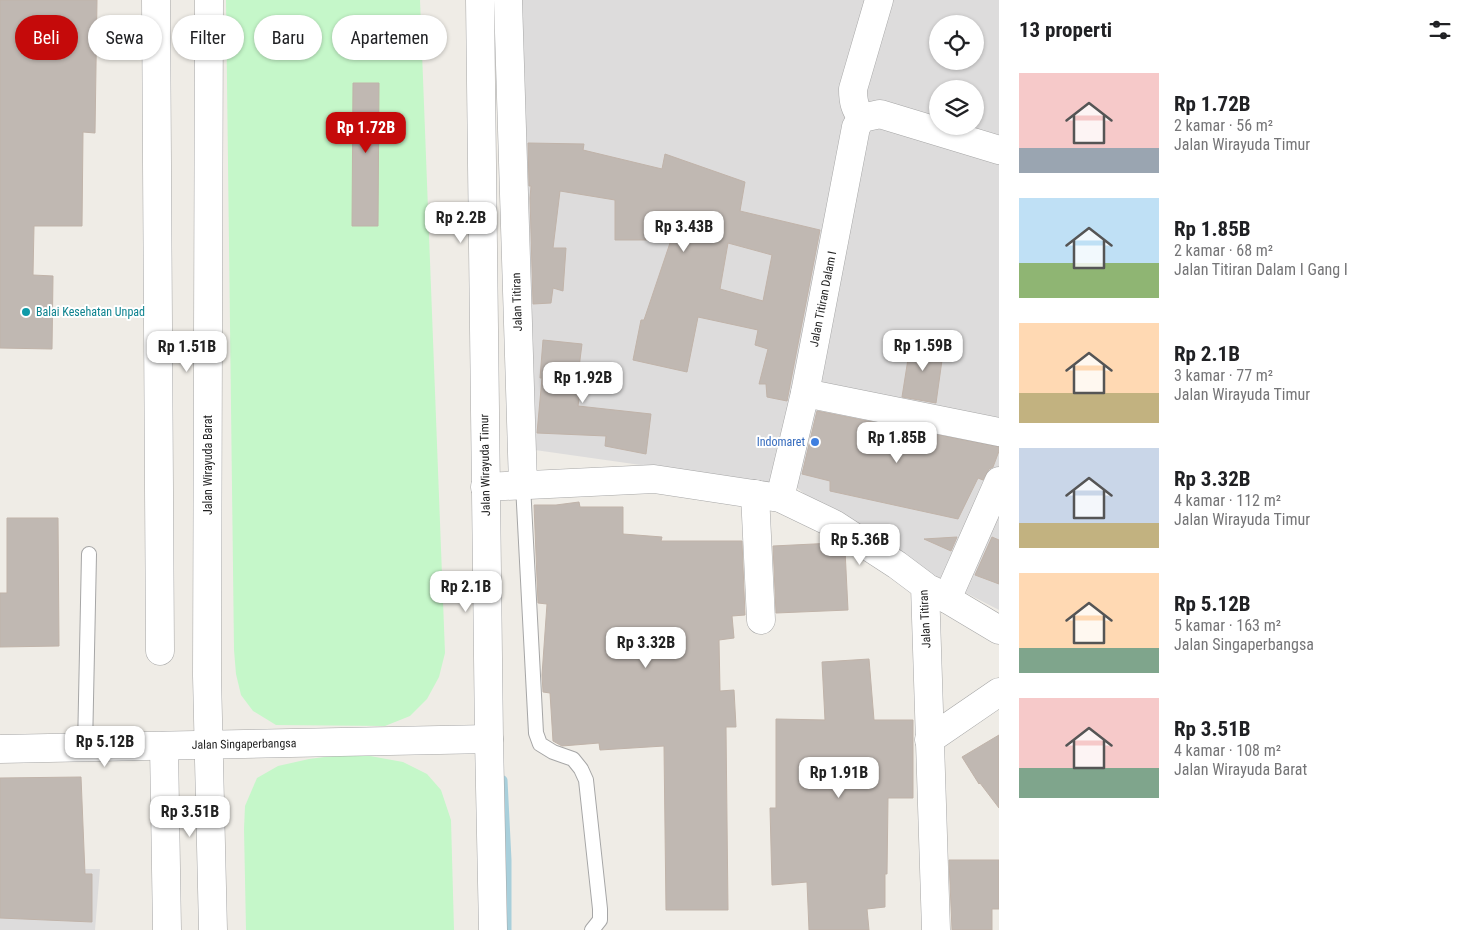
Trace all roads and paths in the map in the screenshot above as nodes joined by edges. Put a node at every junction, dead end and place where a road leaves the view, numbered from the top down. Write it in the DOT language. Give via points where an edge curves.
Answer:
graph roads {
  1 [pos="156,0"];
  2 [pos="210,0"];
  3 [pos="480,0"];
  4 [pos="508,0"];
  5 [pos="879,0"];
  6 [pos="871,116"];
  7 [pos="999,150"];
  8 [pos="805,393"];
  9 [pos="999,432"];
  10 [pos="999,481"];
  11 [pos="523,485"];
  12 [pos="485,487"];
  13 [pos="767,496"];
  14 [pos="89,554"];
  15 [pos="936,593"];
  16 [pos="761,620"];
  17 [pos="999,630"];
  18 [pos="160,650"];
  19 [pos="999,692"];
  20 [pos="489,739"];
  21 [pos="929,740"];
  22 [pos="209,745"];
  23 [pos="85,748"];
  24 [pos="0,749"];
  25 [pos="164,759"];
  26 [pos="168,930"];
  27 [pos="213,930"];
  28 [pos="493,930"];
  29 [pos="592,930"];
  30 [pos="936,930"];
  1 -- 18 [label="street"];
  2 -- 22 [label="street, Jalan Wirayuda Barat"];
  3 -- 12 [label="street, Jalan Wirayuda Timur"];
  4 -- 11 [label="street, Jalan Titiran"];
  5 -- 6 [label="street" via="853,89 856,110"];
  6 -- 7 [label="street"];
  6 -- 8 [label="street, Jalan Titiran Dalam I" via="856,127"];
  8 -- 9 [label="street"];
  8 -- 13 [label="street, Jalan Titiran Dalam I"];
  10 -- 15 [label="street"];
  11 -- 12 [label="street, Jalan Titiran"];
  11 -- 13 [label="street, Jalan Titiran" via="654,479"];
  11 -- 29 [label="lane" via="536,733 540,744 573,759 586,780 600,909 600,920"];
  12 -- 20 [label="street, Jalan Wirayuda Timur"];
  13 -- 15 [label="street, Jalan Titiran" via="834,524"];
  13 -- 16 [label="street, Jalan Titiran Dalam I"];
  14 -- 23 [label="lane"];
  15 -- 17 [label="street"];
  15 -- 21 [label="street, Jalan Titiran"];
  19 -- 21 [label="street"];
  20 -- 22 [label="street, Jalan Singaperbangsa"];
  20 -- 28 [label="street, Jalan Wirayuda Timur"];
  21 -- 30 [label="street, Jalan Titiran"];
  22 -- 25 [label="street, Jalan Singaperbangsa"];
  22 -- 27 [label="street, Jalan Wirayuda Barat"];
  23 -- 24 [label="street, Jalan Singaperbangsa"];
  23 -- 25 [label="street, Jalan Singaperbangsa"];
  25 -- 26 [label="street"];
}
